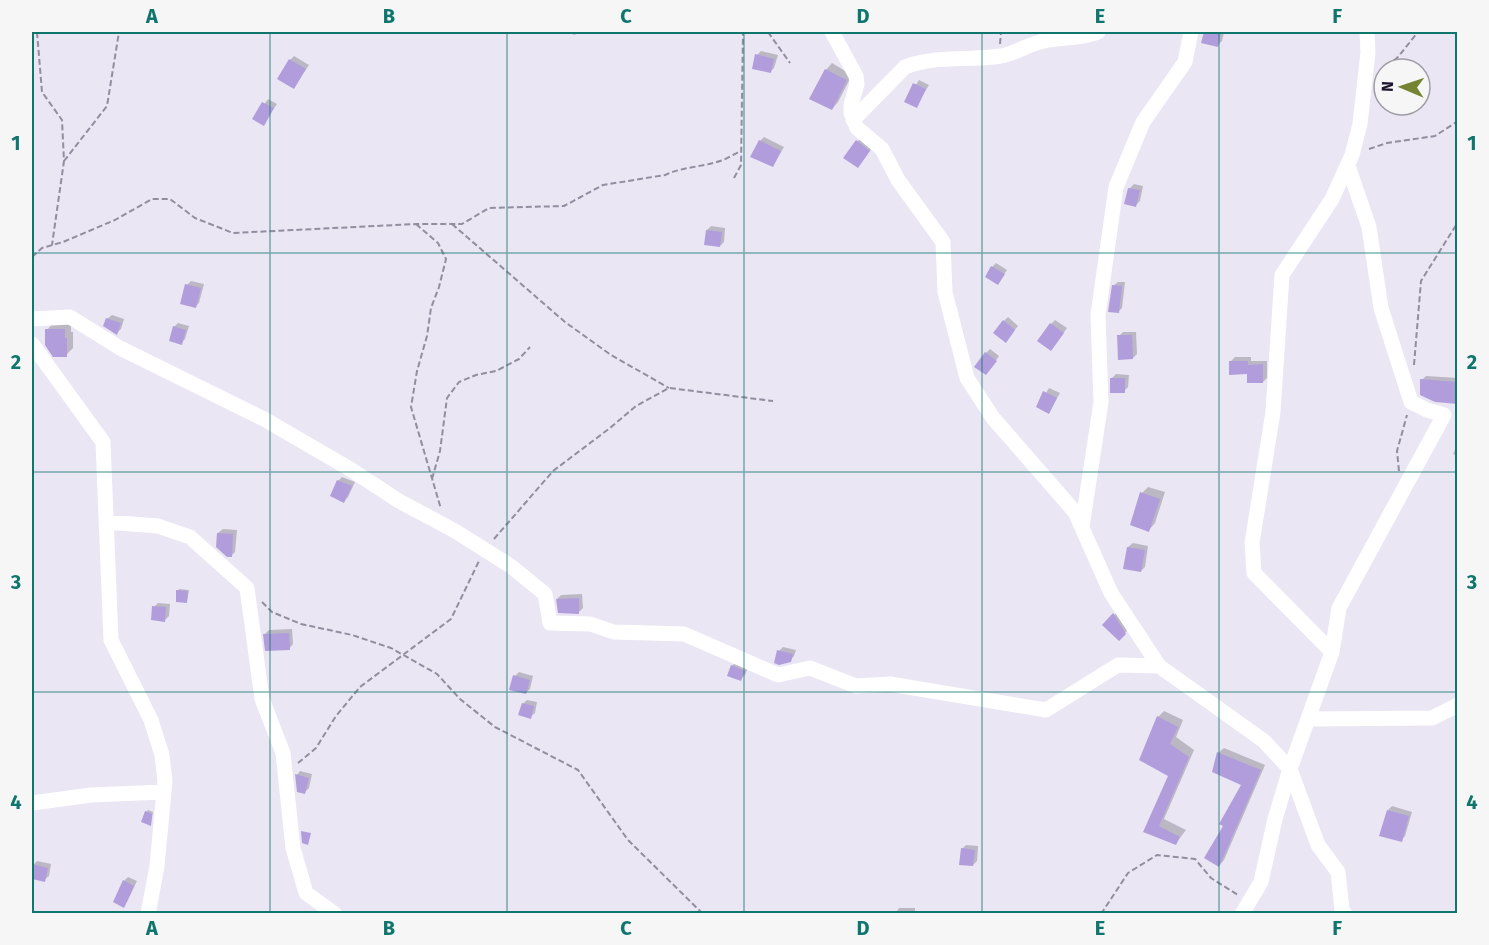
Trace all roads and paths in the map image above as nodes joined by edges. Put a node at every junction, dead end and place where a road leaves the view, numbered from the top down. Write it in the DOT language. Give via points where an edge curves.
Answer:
graph roads {
  1 [pos="37,32"];
  2 [pos="119,32"];
  3 [pos="743,32"];
  4 [pos="768,32"];
  5 [pos="832,32"];
  6 [pos="1098,32"];
  7 [pos="1191,32"];
  8 [pos="1367,32"];
  9 [pos="1418,32"];
  10 [pos="1398,57"];
  11 [pos="790,63"];
  12 [pos="853,120"];
  13 [pos="1458,121"];
  14 [pos="741,151"];
  15 [pos="1350,160"];
  16 [pos="64,161"];
  17 [pos="734,178"];
  18 [pos="1458,222"];
  19 [pos="416,224"];
  20 [pos="451,224"];
  21 [pos="52,245"];
  22 [pos="32,257"];
  23 [pos="32,319"];
  24 [pos="32,344"];
  25 [pos="530,347"];
  26 [pos="1413,370"];
  27 [pos="669,388"];
  28 [pos="773,401"];
  29 [pos="1411,402"];
  30 [pos="1451,415"];
  31 [pos="1399,473"];
  32 [pos="432,479"];
  33 [pos="106,522"];
  34 [pos="447,526"];
  35 [pos="1082,526"];
  36 [pos="485,549"];
  37 [pos="247,588"];
  38 [pos="1332,652"];
  39 [pos="402,655"];
  40 [pos="1159,666"];
  41 [pos="1458,705"];
  42 [pos="1308,719"];
  43 [pos="1290,769"];
  44 [pos="285,775"];
  45 [pos="164,792"];
  46 [pos="32,803"];
  47 [pos="1245,908"];
  48 [pos="148,914"];
  49 [pos="335,914"];
  50 [pos="703,914"];
  51 [pos="1101,914"];
  52 [pos="1345,914"];
  1 -- 16 [label="path" via="42,92 62,120"];
  2 -- 16 [label="path" via="107,106"];
  3 -- 14 [label="path"];
  4 -- 11 [label="path"];
  5 -- 12 [label="street" via="856,76 850,105"];
  6 -- 12 [label="street" via="1044,41 1002,56 914,63 905,67"];
  7 -- 35 [label="street" via="1185,62 1143,122 1116,187 1098,315 1101,402"];
  8 -- 15 [label="street" via="1360,124"];
  9 -- 10 [label="path"];
  12 -- 35 [label="street" via="856,128 882,149 897,180 943,242 945,292 967,378 993,418 1075,512"];
  13 -- 15 [label="path" via="1435,136 1387,143"];
  14 -- 17 [label="path" via="741,165"];
  14 -- 20 [label="path" via="722,161 603,185 564,206 489,208 462,224"];
  15 -- 29 [label="street" via="1369,226 1381,309"];
  15 -- 38 [label="street" via="1332,200 1282,275 1273,412 1252,543 1254,573"];
  16 -- 21 [label="path"];
  18 -- 26 [label="path" via="1421,280"];
  19 -- 20 [label="path"];
  19 -- 21 [label="path" via="233,233 195,219 170,199 152,199"];
  19 -- 32 [label="path" via="438,243 446,260 431,308 411,407"];
  20 -- 27 [label="path" via="565,322 611,355"];
  21 -- 22 [label="path"];
  23 -- 34 [label="street" via="70,317 120,348 264,419"];
  24 -- 33 [label="street" via="103,442"];
  25 -- 32 [label="path" via="519,359 496,371 459,382 447,398"];
  27 -- 28 [label="path"];
  27 -- 36 [label="path" via="636,406 553,471"];
  29 -- 30 [label="street" via="1427,411"];
  29 -- 31 [label="path" via="1397,451"];
  30 -- 38 [label="street" via="1339,608"];
  32 -- 34 [label="path"];
  33 -- 37 [label="street" via="158,526 190,537"];
  33 -- 45 [label="street" via="111,640 151,720 162,755"];
  34 -- 36 [label="street"];
  35 -- 40 [label="street" via="1112,593"];
  36 -- 39 [label="path" via="450,619"];
  36 -- 40 [label="street" via="545,594 550,623 590,624 614,632 684,634 778,675 810,668 856,686 890,684 1046,710 1118,665"];
  37 -- 39 [label="path" via="272,612 301,624 352,635"];
  37 -- 44 [label="street" via="261,699 283,753"];
  38 -- 42 [label="street"];
  39 -- 44 [label="path" via="360,687 316,748"];
  39 -- 50 [label="path" via="437,674 495,727 578,770 628,840"];
  40 -- 43 [label="street" via="1264,741"];
  41 -- 42 [label="street" via="1432,718"];
  42 -- 43 [label="street"];
  43 -- 47 [label="street" via="1261,882"];
  43 -- 52 [label="street" via="1318,845 1338,872"];
  44 -- 49 [label="street" via="293,848 306,893"];
  45 -- 46 [label="street" via="91,795"];
  45 -- 48 [label="street"];
  47 -- 51 [label="path" via="1195,859 1157,855 1128,873"];
}
